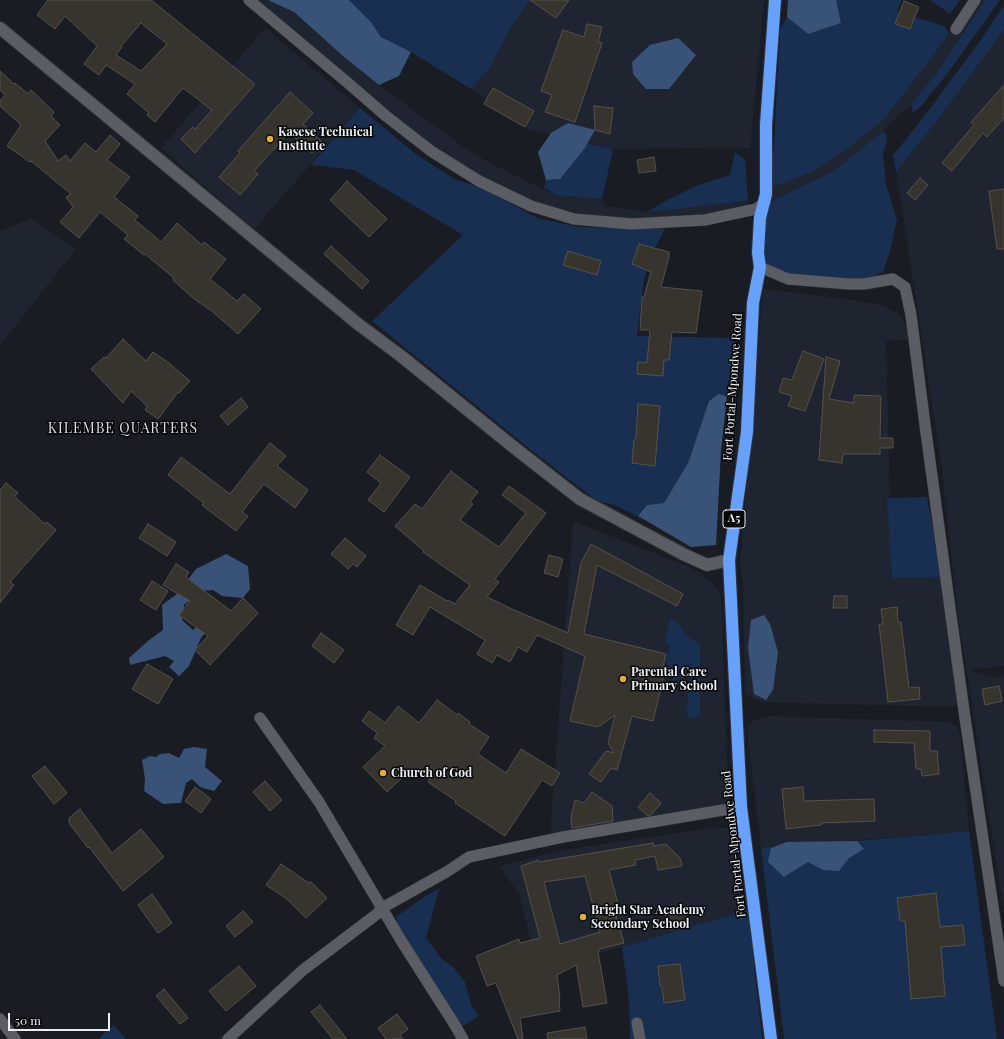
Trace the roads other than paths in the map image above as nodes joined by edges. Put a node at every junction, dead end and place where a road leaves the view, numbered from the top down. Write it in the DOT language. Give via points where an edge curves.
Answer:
graph roads {
  1 [pos="250,0"];
  2 [pos="776,0"];
  3 [pos="975,0"];
  4 [pos="0,28"];
  5 [pos="956,29"];
  6 [pos="765,202"];
  7 [pos="760,268"];
  8 [pos="729,560"];
  9 [pos="260,718"];
  10 [pos="741,807"];
  11 [pos="382,908"];
  12 [pos="1004,981"];
  13 [pos="0,1020"];
  14 [pos="637,1023"];
  15 [pos="15,1039"];
  16 [pos="228,1039"];
  17 [pos="463,1039"];
  18 [pos="640,1039"];
  19 [pos="771,1039"];
  1 -- 6 [label="street" via="431,151 479,181 531,206 574,219 632,224 706,220 756,209"];
  2 -- 6 [label="highway, Fort Portal-Mpondwe Road / A5" via="766,125"];
  3 -- 5 [label="street"];
  4 -- 8 [label="street" via="358,324 580,499 708,565"];
  6 -- 7 [label="highway, Fort Portal-Mpondwe Road / A5" via="760,218"];
  7 -- 8 [label="highway, Fort Portal-Mpondwe Road / A5" via="753,303 747,432"];
  7 -- 12 [label="street" via="788,279 856,284 893,279 905,287 912,315 963,703"];
  8 -- 10 [label="highway, Fort Portal-Mpondwe Road / A5"];
  9 -- 11 [label="street" via="319,802"];
  10 -- 11 [label="street" via="563,837 469,856 448,871"];
  10 -- 19 [label="highway, Fort Portal-Mpondwe Road / A5"];
  11 -- 16 [label="street" via="378,914 303,970"];
  11 -- 17 [label="street"];
  13 -- 15 [label="street"];
  14 -- 18 [label="street"];
}
